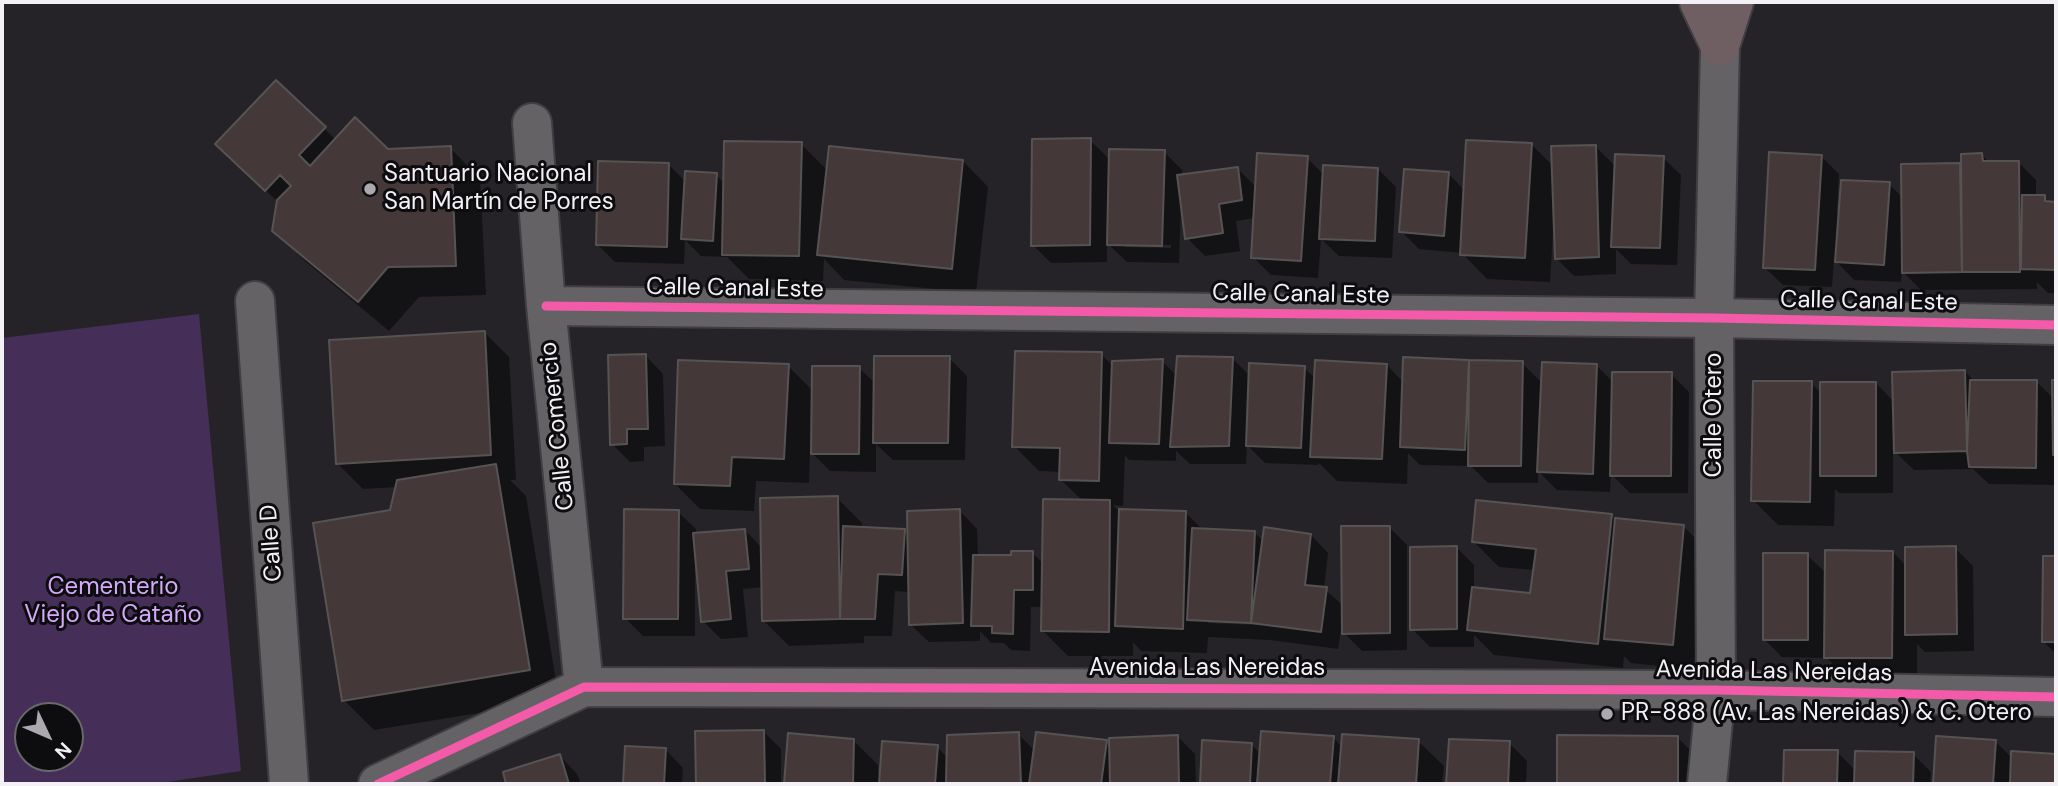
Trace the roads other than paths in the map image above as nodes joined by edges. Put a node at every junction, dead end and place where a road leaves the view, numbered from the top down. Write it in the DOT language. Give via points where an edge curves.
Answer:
graph roads {
  1 [pos="1699,2"];
  2 [pos="1734,2"];
  3 [pos="1720,46"];
  4 [pos="533,123"];
  5 [pos="254,302"];
  6 [pos="546,306"];
  7 [pos="1714,318"];
  8 [pos="2056,326"];
  9 [pos="584,687"];
  10 [pos="1716,690"];
  11 [pos="2056,697"];
  12 [pos="289,784"];
  13 [pos="378,784"];
  14 [pos="1707,784"];
  1 -- 3 [label="highway"];
  2 -- 3 [label="highway"];
  3 -- 7 [label="street, Calle Otero"];
  4 -- 6 [label="street, Calle Comercio"];
  5 -- 12 [label="street, Calle D"];
  6 -- 7 [label="street, Calle Canal Este"];
  6 -- 9 [label="street, Calle Comercio"];
  7 -- 8 [label="street, Calle Canal Este"];
  7 -- 10 [label="street, Calle Otero"];
  9 -- 10 [label="street, Avenida Las Nereidas"];
  9 -- 13 [label="street, Avenida Las Nereidas"];
  10 -- 11 [label="street, Avenida Las Nereidas"];
  10 -- 14 [label="street, Calle Otero"];
}
